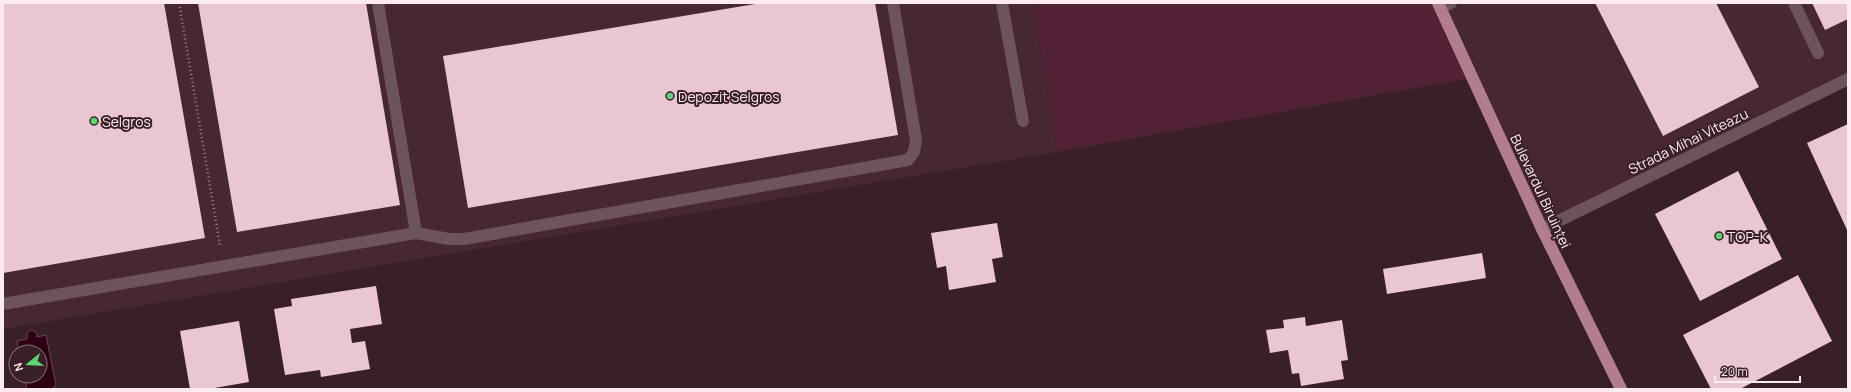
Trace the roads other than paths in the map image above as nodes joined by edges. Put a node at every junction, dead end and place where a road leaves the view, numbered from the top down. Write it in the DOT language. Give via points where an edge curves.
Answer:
graph roads {
  1 [pos="378,3"];
  2 [pos="893,3"];
  3 [pos="1002,3"];
  4 [pos="1794,3"];
  5 [pos="1443,5"];
  6 [pos="1818,54"];
  7 [pos="1848,79"];
  8 [pos="1023,121"];
  9 [pos="1542,229"];
  10 [pos="416,233"];
  11 [pos="3,304"];
  12 [pos="1621,389"];
  1 -- 10 [label="street"];
  2 -- 10 [label="street" via="916,140 914,152 908,160 464,239"];
  3 -- 8 [label="street"];
  4 -- 6 [label="street"];
  5 -- 9 [label="main road, Bulevardul Biruinței"];
  7 -- 9 [label="street, Strada Mihai Viteazu"];
  9 -- 12 [label="main road, Bulevardul Biruinței"];
  10 -- 11 [label="street"];
}
